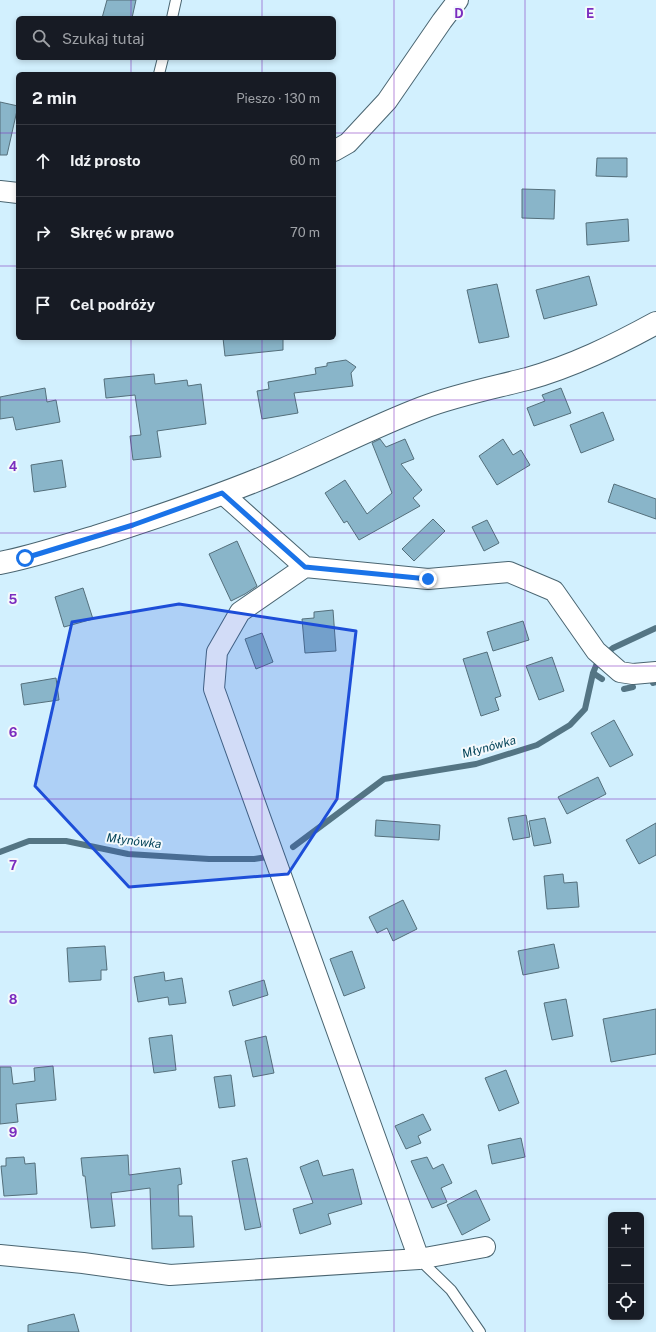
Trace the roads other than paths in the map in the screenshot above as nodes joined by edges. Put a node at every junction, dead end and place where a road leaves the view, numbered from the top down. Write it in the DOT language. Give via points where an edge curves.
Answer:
graph roads {
  1 [pos="176,0"];
  2 [pos="458,0"];
  3 [pos="172,16"];
  4 [pos="162,60"];
  5 [pos="160,72"];
  6 [pos="336,150"];
  7 [pos="0,191"];
  8 [pos="16,192"];
  9 [pos="656,323"];
  10 [pos="222,493"];
  11 [pos="0,563"];
  12 [pos="305,567"];
  13 [pos="656,672"];
  14 [pos="485,1247"];
  15 [pos="0,1255"];
  16 [pos="419,1259"];
  17 [pos="480,1332"];
  1 -- 3 [label="lane"];
  2 -- 6 [label="street" via="387,101 348,143"];
  4 -- 5 [label="lane"];
  7 -- 8 [label="street"];
  9 -- 10 [label="street" via="573,364 424,407 282,470"];
  10 -- 11 [label="street" via="133,525 25,558"];
  10 -- 12 [label="street"];
  12 -- 13 [label="street" via="428,579 509,572 554,591 596,651 620,672"];
  12 -- 16 [label="street" via="240,612 217,652 214,689"];
  14 -- 16 [label="street"];
  15 -- 16 [label="street" via="170,1275"];
  16 -- 17 [label="lane" via="451,1290"];
}
